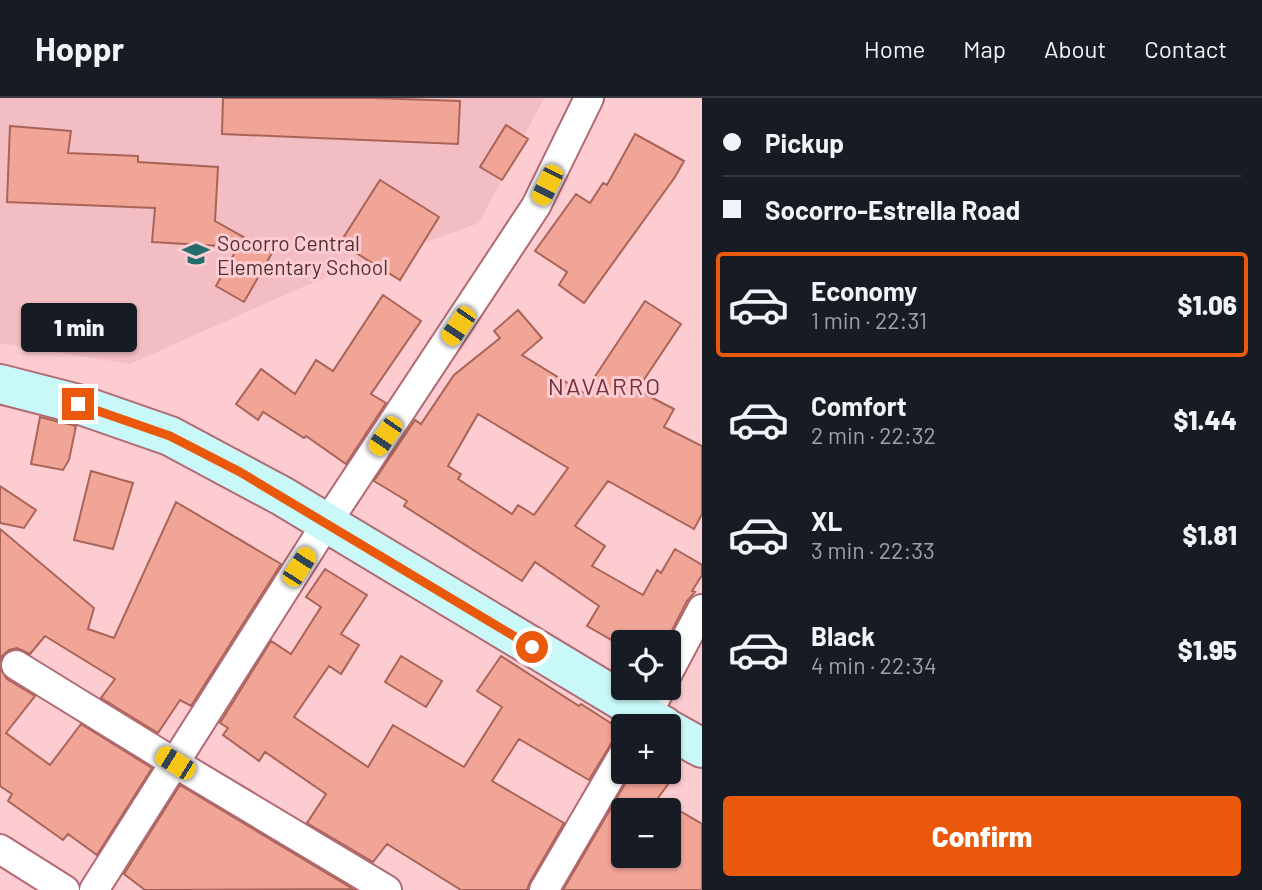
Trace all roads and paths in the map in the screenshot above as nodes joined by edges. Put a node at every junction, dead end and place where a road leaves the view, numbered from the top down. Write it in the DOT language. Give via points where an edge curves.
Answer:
graph roads {
  1 [pos="589,98"];
  2 [pos="0,384"];
  3 [pos="326,524"];
  4 [pos="702,609"];
  5 [pos="681,649"];
  6 [pos="16,665"];
  7 [pos="651,714"];
  8 [pos="681,734"];
  9 [pos="702,748"];
  10 [pos="175,763"];
  11 [pos="611,776"];
  12 [pos="0,849"];
  13 [pos="65,890"];
  14 [pos="94,890"];
  15 [pos="387,890"];
  16 [pos="544,890"];
  1 -- 3 [label="street" via="536,206"];
  2 -- 3 [label="street" via="78,404 170,436"];
  3 -- 7 [label="street"];
  3 -- 10 [label="street"];
  4 -- 5 [label="street"];
  6 -- 10 [label="street"];
  8 -- 9 [label="street"];
  10 -- 14 [label="street"];
  10 -- 15 [label="street"];
  11 -- 16 [label="street"];
  12 -- 13 [label="street"];
}
